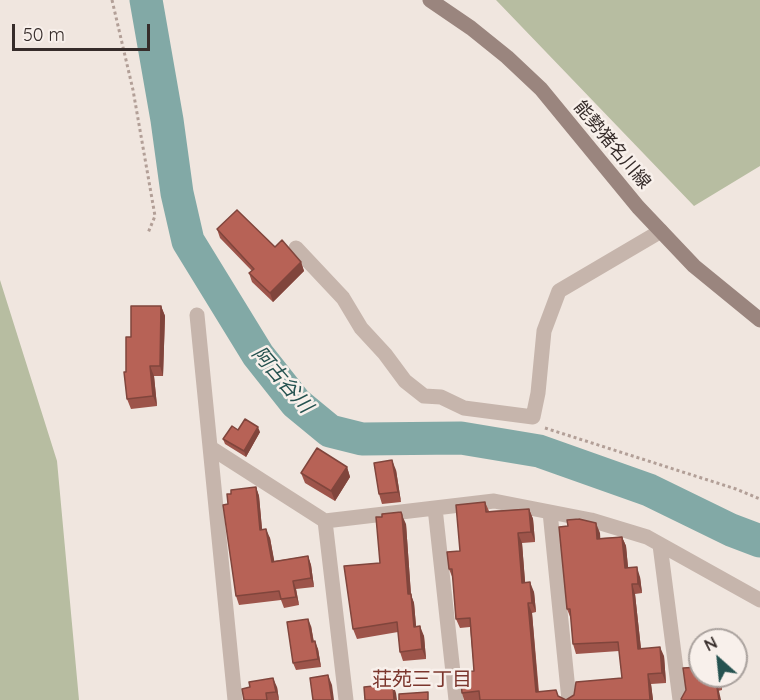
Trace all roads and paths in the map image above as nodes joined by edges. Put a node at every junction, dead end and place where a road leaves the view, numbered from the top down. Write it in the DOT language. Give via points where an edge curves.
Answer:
graph roads {
  1 [pos="112,0"];
  2 [pos="430,0"];
  3 [pos="661,231"];
  4 [pos="148,232"];
  5 [pos="297,248"];
  6 [pos="197,315"];
  7 [pos="760,320"];
  8 [pos="533,417"];
  9 [pos="211,448"];
  10 [pos="760,499"];
  11 [pos="435,508"];
  12 [pos="550,512"];
  13 [pos="325,521"];
  14 [pos="660,544"];
  15 [pos="760,600"];
  16 [pos="234,700"];
  17 [pos="346,700"];
  18 [pos="456,700"];
  19 [pos="569,700"];
  20 [pos="680,700"];
  1 -- 4 [label="path" via="133,90 155,216"];
  2 -- 3 [label="main road, 能勢猪名川線" via="471,28 541,89"];
  3 -- 7 [label="main road, 能勢猪名川線" via="694,266"];
  3 -- 8 [label="street" via="559,291 544,331"];
  5 -- 8 [label="street" via="343,298 405,381 424,396 441,397 464,408"];
  6 -- 9 [label="street"];
  8 -- 10 [label="path" via="546,429"];
  9 -- 13 [label="street"];
  9 -- 16 [label="street"];
  11 -- 12 [label="street" via="494,501"];
  11 -- 13 [label="street"];
  11 -- 18 [label="street"];
  12 -- 14 [label="street" via="591,520"];
  12 -- 19 [label="street"];
  13 -- 17 [label="street"];
  14 -- 15 [label="street"];
  14 -- 20 [label="street"];
}
